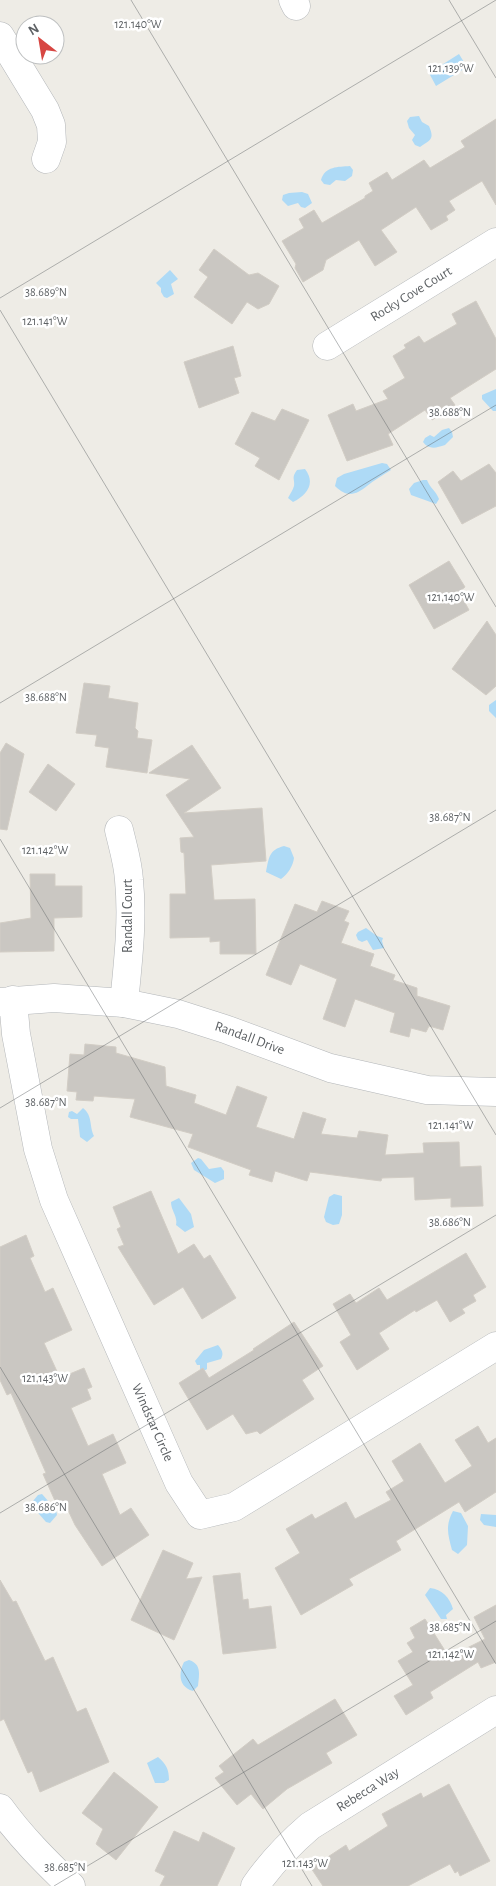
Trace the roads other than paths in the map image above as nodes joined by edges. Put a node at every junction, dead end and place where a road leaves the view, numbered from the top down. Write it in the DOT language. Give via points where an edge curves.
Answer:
graph roads {
  1 [pos="0,36"];
  2 [pos="46,159"];
  3 [pos="496,242"];
  4 [pos="327,346"];
  5 [pos="119,830"];
  6 [pos="7,1001"];
  7 [pos="124,1003"];
  8 [pos="496,1092"];
  9 [pos="496,1346"];
  10 [pos="496,1710"];
  11 [pos="0,1808"];
  12 [pos="71,1886"];
  13 [pos="255,1886"];
  1 -- 2 [label="street" via="51,125 52,142"];
  3 -- 4 [label="street, Rocky Cove Court"];
  5 -- 7 [label="street, Randall Court" via="129,878 130,908"];
  6 -- 7 [label="street, Randall Drive" via="54,998"];
  6 -- 9 [label="street, Windstar Circle" via="38,1148 54,1200 179,1482 200,1515 234,1507"];
  7 -- 8 [label="street, Randall Drive" via="178,1014 226,1029 330,1068 427,1090"];
  10 -- 13 [label="street, Rebecca Way" via="310,1826 287,1845"];
  11 -- 12 [label="street" via="39,1855"];
}
